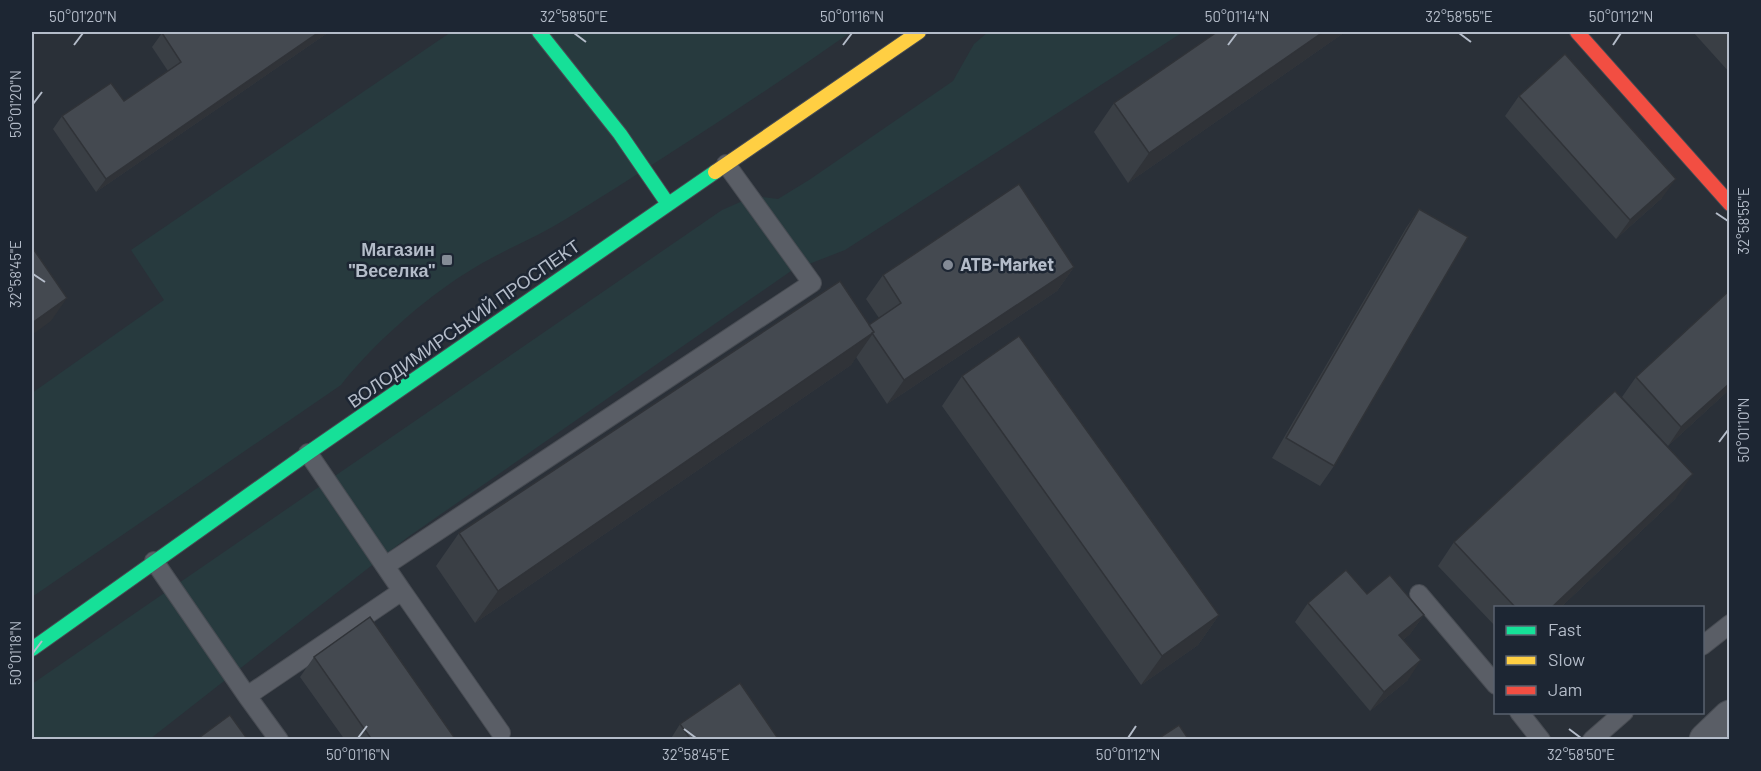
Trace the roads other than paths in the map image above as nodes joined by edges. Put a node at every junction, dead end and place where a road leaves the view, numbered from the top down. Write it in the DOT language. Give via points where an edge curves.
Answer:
graph roads {
  1 [pos="538,32"];
  2 [pos="919,32"];
  3 [pos="1577,32"];
  4 [pos="726,164"];
  5 [pos="668,204"];
  6 [pos="1730,204"];
  7 [pos="308,453"];
  8 [pos="154,561"];
  9 [pos="385,566"];
  10 [pos="402,591"];
  11 [pos="1419,594"];
  12 [pos="1730,624"];
  13 [pos="1704,644"];
  14 [pos="32,649"];
  15 [pos="1494,683"];
  16 [pos="247,696"];
  17 [pos="1521,714"];
  18 [pos="1622,714"];
  19 [pos="1730,717"];
  20 [pos="501,733"];
  21 [pos="279,740"];
  22 [pos="1541,740"];
  23 [pos="1592,740"];
  24 [pos="1706,740"];
  1 -- 5 [label="main road" via="620,134"];
  2 -- 4 [label="main road, ВОЛОДИМИРСЬКИЙ ПРОСПЕКТ"];
  3 -- 6 [label="main road"];
  4 -- 5 [label="main road, ВОЛОДИМИРСЬКИЙ ПРОСПЕКТ"];
  4 -- 9 [label="lane" via="812,283"];
  5 -- 7 [label="main road, ВОЛОДИМИРСЬКИЙ ПРОСПЕКТ"];
  7 -- 8 [label="main road, ВОЛОДИМИРСЬКИЙ ПРОСПЕКТ"];
  7 -- 9 [label="lane"];
  8 -- 14 [label="main road, ВОЛОДИМИРСЬКИЙ ПРОСПЕКТ"];
  8 -- 16 [label="lane"];
  9 -- 10 [label="lane"];
  10 -- 16 [label="lane"];
  10 -- 20 [label="lane"];
  11 -- 15 [label="lane"];
  12 -- 13 [label="lane"];
  16 -- 21 [label="lane"];
  17 -- 22 [label="lane"];
  18 -- 23 [label="lane"];
  19 -- 24 [label="street"];
}
